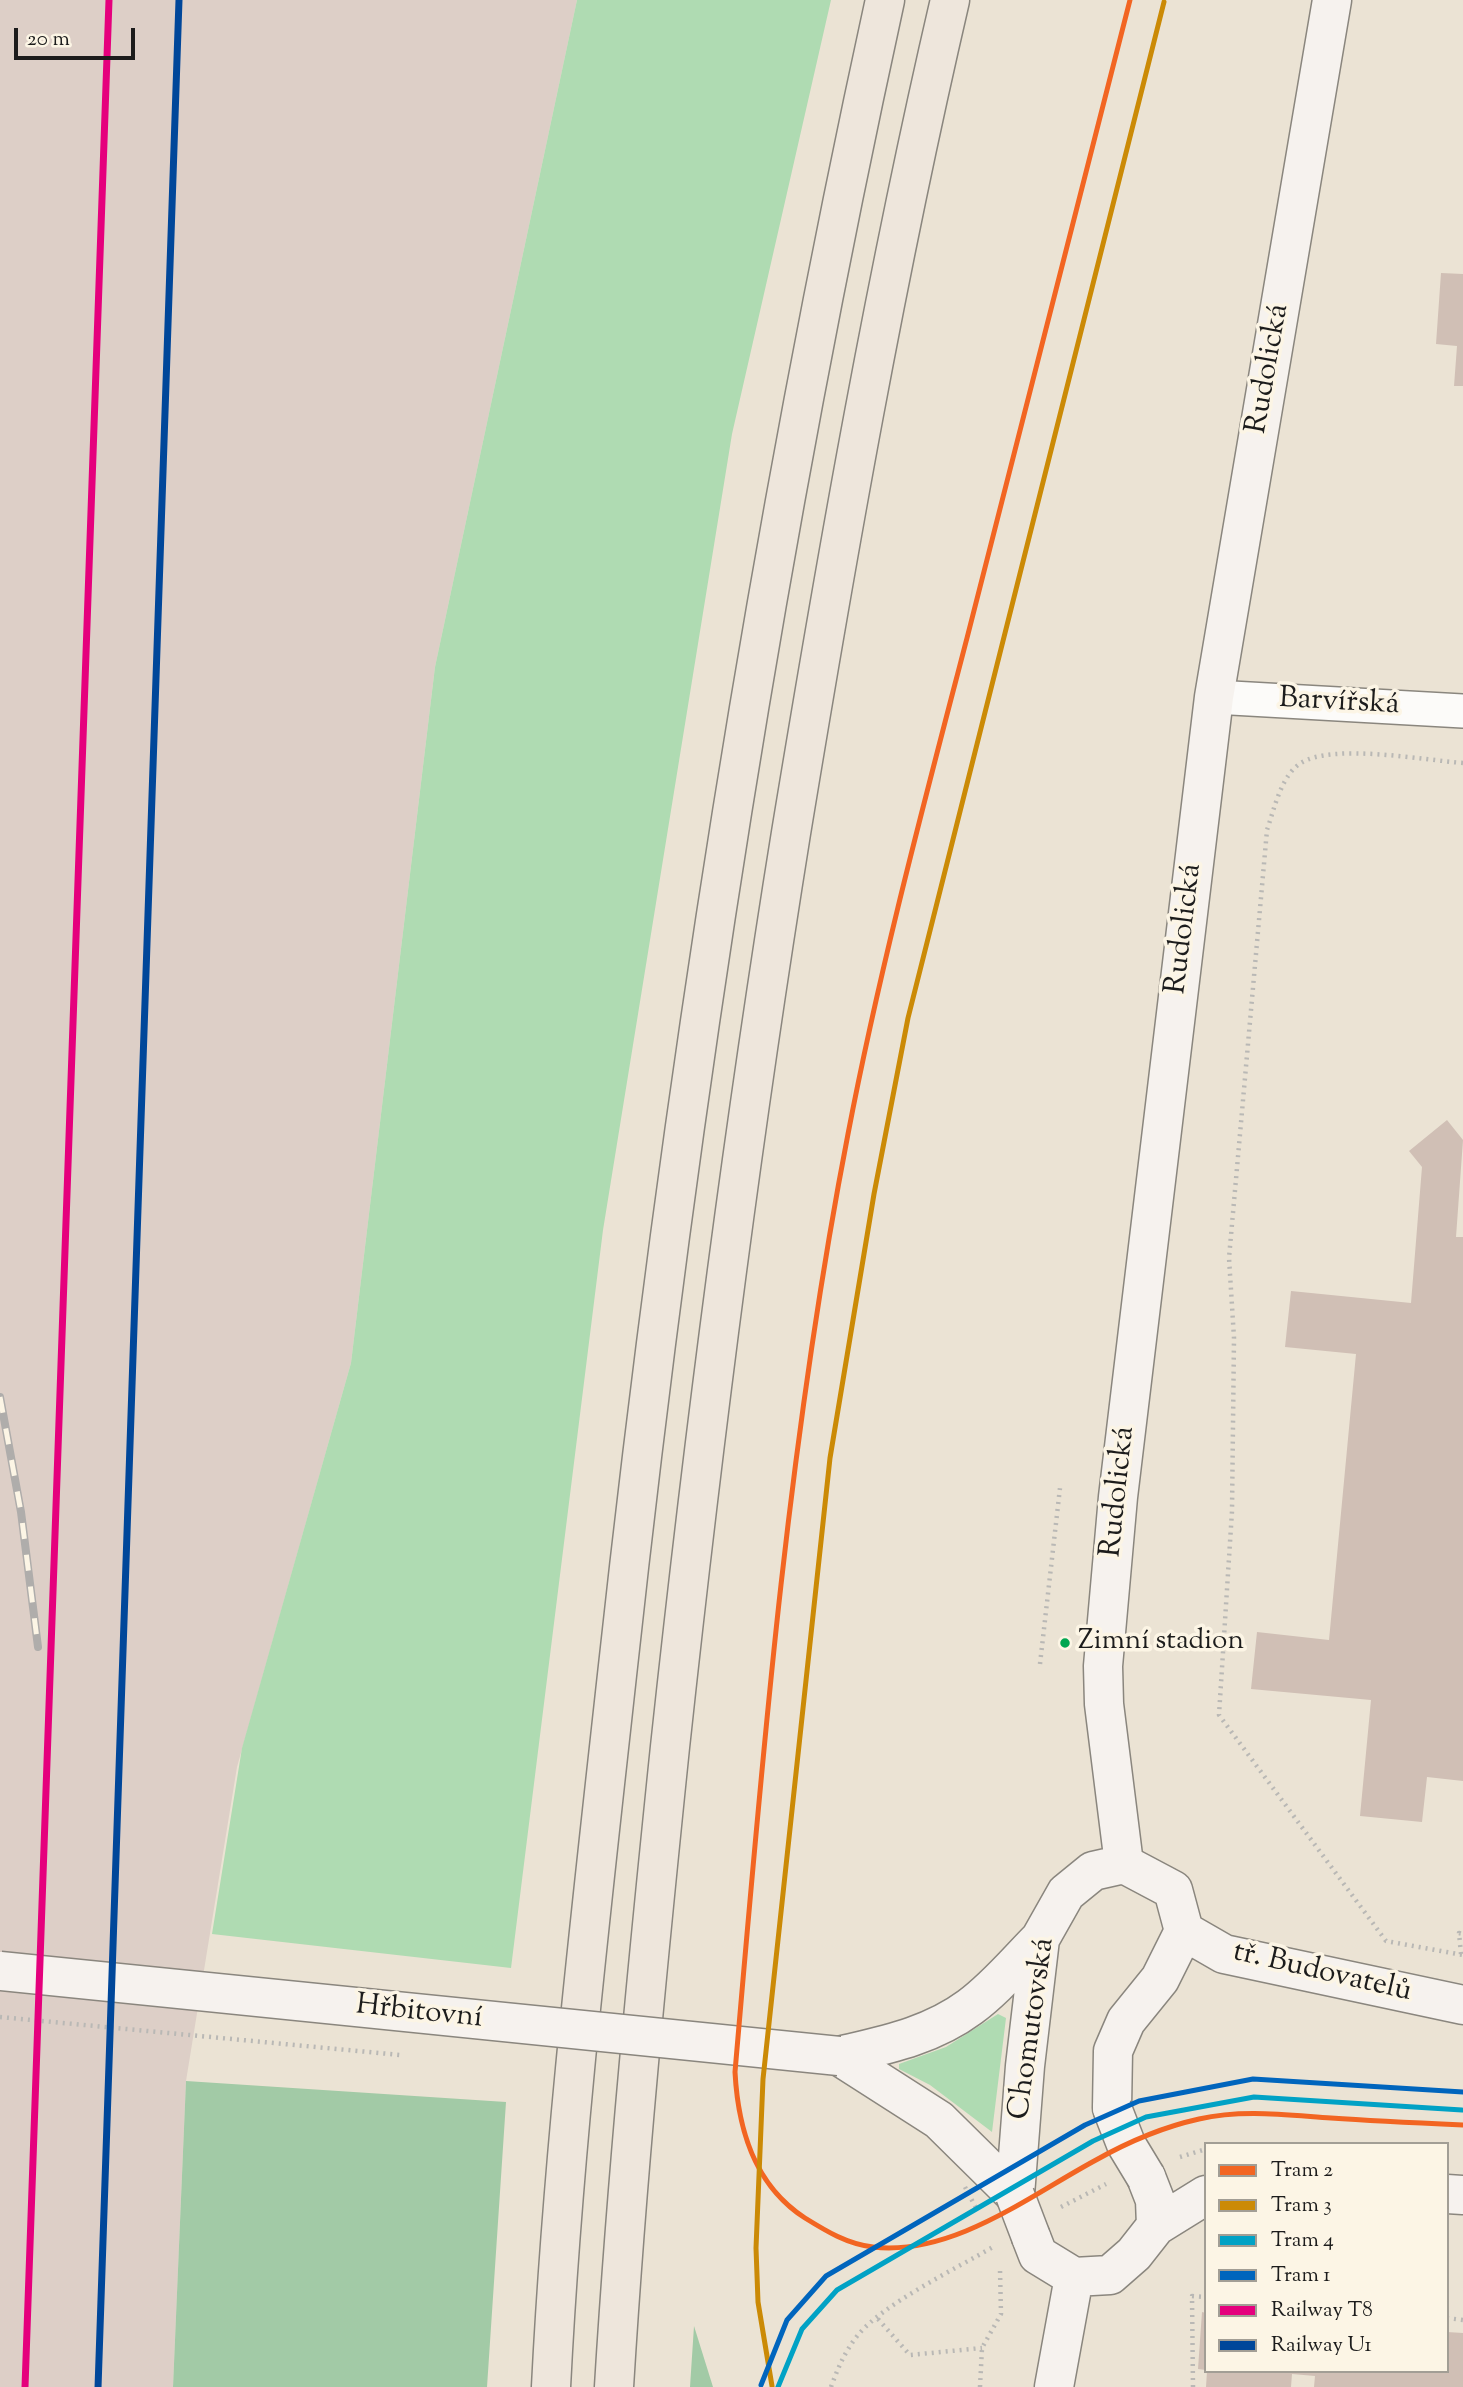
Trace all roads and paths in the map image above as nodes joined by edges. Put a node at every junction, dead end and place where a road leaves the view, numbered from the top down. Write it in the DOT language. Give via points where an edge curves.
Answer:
graph roads {
  1 [pos="885,0"];
  2 [pos="950,0"];
  3 [pos="1332,0"];
  4 [pos="1214,696"];
  5 [pos="1463,711"];
  6 [pos="1463,763"];
  7 [pos="1060,1488"];
  8 [pos="1040,1664"];
  9 [pos="1124,1864"];
  10 [pos="1184,1931"];
  11 [pos="1463,1934"];
  12 [pos="1040,1939"];
  13 [pos="1462,1955"];
  14 [pos="0,1971"];
  15 [pos="1463,2005"];
  16 [pos="839,2056"];
  17 [pos="1008,2173"];
  18 [pos="1204,2196"];
  19 [pos="1156,2226"];
  20 [pos="1000,2267"];
  21 [pos="1074,2277"];
  22 [pos="1204,2297"];
  23 [pos="982,2347"];
  24 [pos="551,2387"];
  25 [pos="614,2387"];
  26 [pos="831,2387"];
  27 [pos="980,2387"];
  28 [pos="1054,2387"];
  29 [pos="1193,2387"];
  1 -- 24 [label="highway" via="848,170 760,642 695,1044 641,1451 585,1967"];
  2 -- 25 [label="highway" via="899,226 820,659 758,1038 694,1520 643,2006"];
  3 -- 4 [label="street, Rudolická"];
  4 -- 5 [label="street, Barvířská"];
  4 -- 9 [label="street, Rudolická" via="1118,1497 1103,1666"];
  6 -- 13 [label="path" via="1329,752 1299,763 1284,784 1267,830 1229,1258 1234,1338 1232,1511 1219,1715 1386,1941"];
  7 -- 8 [label="path"];
  9 -- 10 [label="street" via="1173,1889"];
  9 -- 12 [label="street, Chomutovská" via="1093,1871 1066,1893"];
  10 -- 15 [label="street, tř. Budovatelů" via="1224,1954"];
  10 -- 19 [label="street, bridge" via="1160,1979 1126,2021 1113,2051 1112,2108 1155,2200"];
  11 -- 13 [label="path" via="1459,1933"];
  12 -- 16 [label="street" via="971,2006 941,2024 908,2040"];
  12 -- 17 [label="street, Chomutovská"];
  14 -- 16 [label="street, Hřbitovní, bridge"];
  16 -- 17 [label="street" via="939,2120"];
  17 -- 21 [label="street, Chomutovská, bridge" via="1038,2255"];
  18 -- 19 [label="street"];
  19 -- 21 [label="street" via="1134,2255 1110,2274"];
  20 -- 23 [label="path" via="1001,2314"];
  21 -- 28 [label="street"];
  22 -- 29 [label="path" via="1192,2296"];
  23 -- 26 [label="path" via="910,2356 878,2319 860,2332 841,2358"];
  23 -- 27 [label="path"];
}
